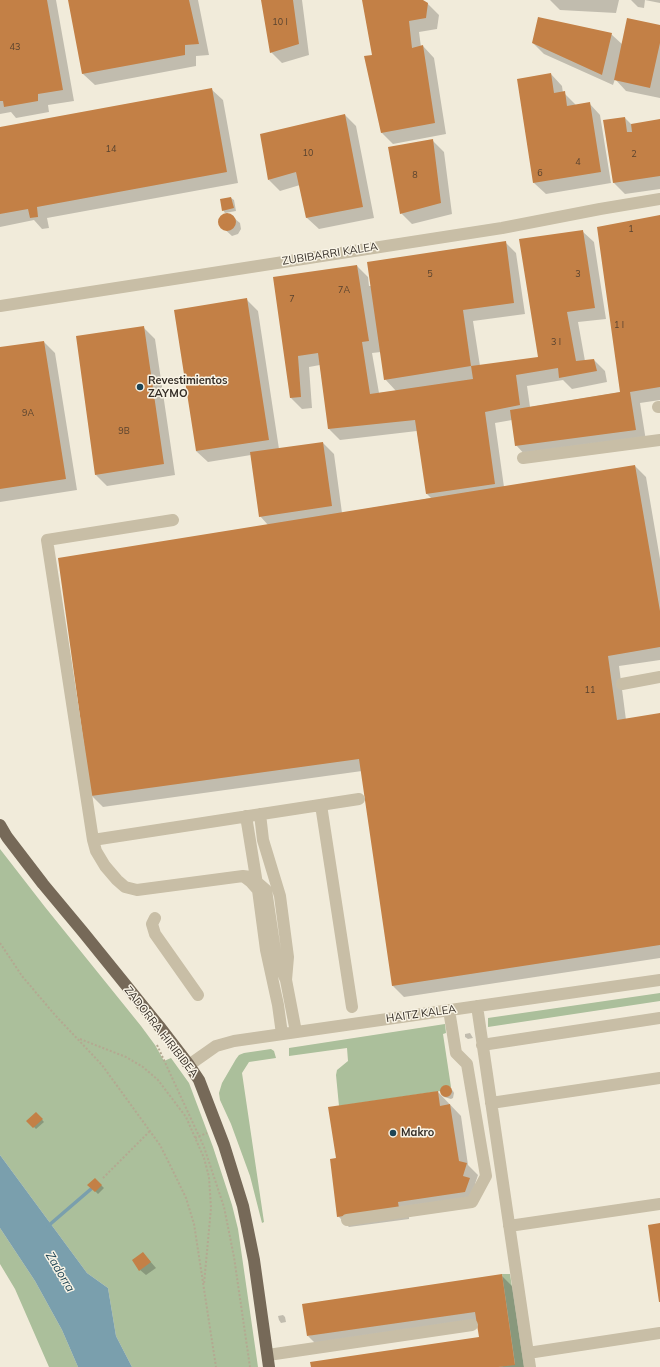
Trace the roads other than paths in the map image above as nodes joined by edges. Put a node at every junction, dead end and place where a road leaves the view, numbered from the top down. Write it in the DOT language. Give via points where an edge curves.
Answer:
graph roads {
  1 [pos="660,199"];
  2 [pos="0,306"];
  3 [pos="660,440"];
  4 [pos="523,458"];
  5 [pos="173,520"];
  6 [pos="660,677"];
  7 [pos="622,684"];
  8 [pos="359,799"];
  9 [pos="321,805"];
  10 [pos="260,814"];
  11 [pos="246,816"];
  12 [pos="0,825"];
  13 [pos="93,840"];
  14 [pos="268,855"];
  15 [pos="252,882"];
  16 [pos="155,918"];
  17 [pos="286,980"];
  18 [pos="660,980"];
  19 [pos="198,995"];
  20 [pos="477,1006"];
  21 [pos="352,1007"];
  22 [pos="449,1010"];
  23 [pos="660,1018"];
  24 [pos="296,1032"];
  25 [pos="282,1034"];
  26 [pos="482,1045"];
  27 [pos="189,1066"];
  28 [pos="660,1078"];
  29 [pos="491,1103"];
  30 [pos="660,1204"];
  31 [pos="347,1220"];
  32 [pos="509,1226"];
  33 [pos="472,1325"];
  34 [pos="660,1333"];
  35 [pos="528,1353"];
  36 [pos="269,1361"];
  37 [pos="530,1367"];
  1 -- 2 [label="street, ZUBIBARRI KALEA" via="502,228"];
  3 -- 4 [label="street"];
  5 -- 13 [label="street" via="47,540"];
  6 -- 7 [label="street"];
  8 -- 9 [label="street"];
  9 -- 10 [label="street"];
  9 -- 21 [label="street"];
  10 -- 11 [label="street"];
  10 -- 14 [label="street"];
  11 -- 13 [label="street"];
  11 -- 15 [label="street"];
  12 -- 27 [label="main road, ZADORRA HIRIBIDEA" via="42,884"];
  13 -- 15 [label="street" via="105,866 124,887 138,890"];
  14 -- 15 [label="street" via="268,869 263,881"];
  14 -- 17 [label="street" via="280,896 288,957"];
  15 -- 17 [label="street" via="266,890 276,957"];
  15 -- 25 [label="street"];
  16 -- 19 [label="street" via="152,924 155,934"];
  17 -- 24 [label="street"];
  18 -- 20 [label="street, HAITZ KALEA"];
  20 -- 22 [label="street, HAITZ KALEA"];
  20 -- 26 [label="street"];
  22 -- 24 [label="street, HAITZ KALEA"];
  22 -- 31 [label="street" via="456,1054 467,1064 486,1176 472,1202"];
  23 -- 26 [label="street"];
  24 -- 25 [label="street, HAITZ KALEA"];
  25 -- 27 [label="street, HAITZ KALEA" via="216,1046"];
  26 -- 29 [label="street"];
  27 -- 36 [label="main road, ZADORRA HIRIBIDEA" via="199,1080 214,1117 243,1206"];
  28 -- 29 [label="street"];
  29 -- 32 [label="street"];
  30 -- 32 [label="street"];
  32 -- 35 [label="street"];
  33 -- 36 [label="street"];
  34 -- 35 [label="street"];
  35 -- 37 [label="street"];
}
